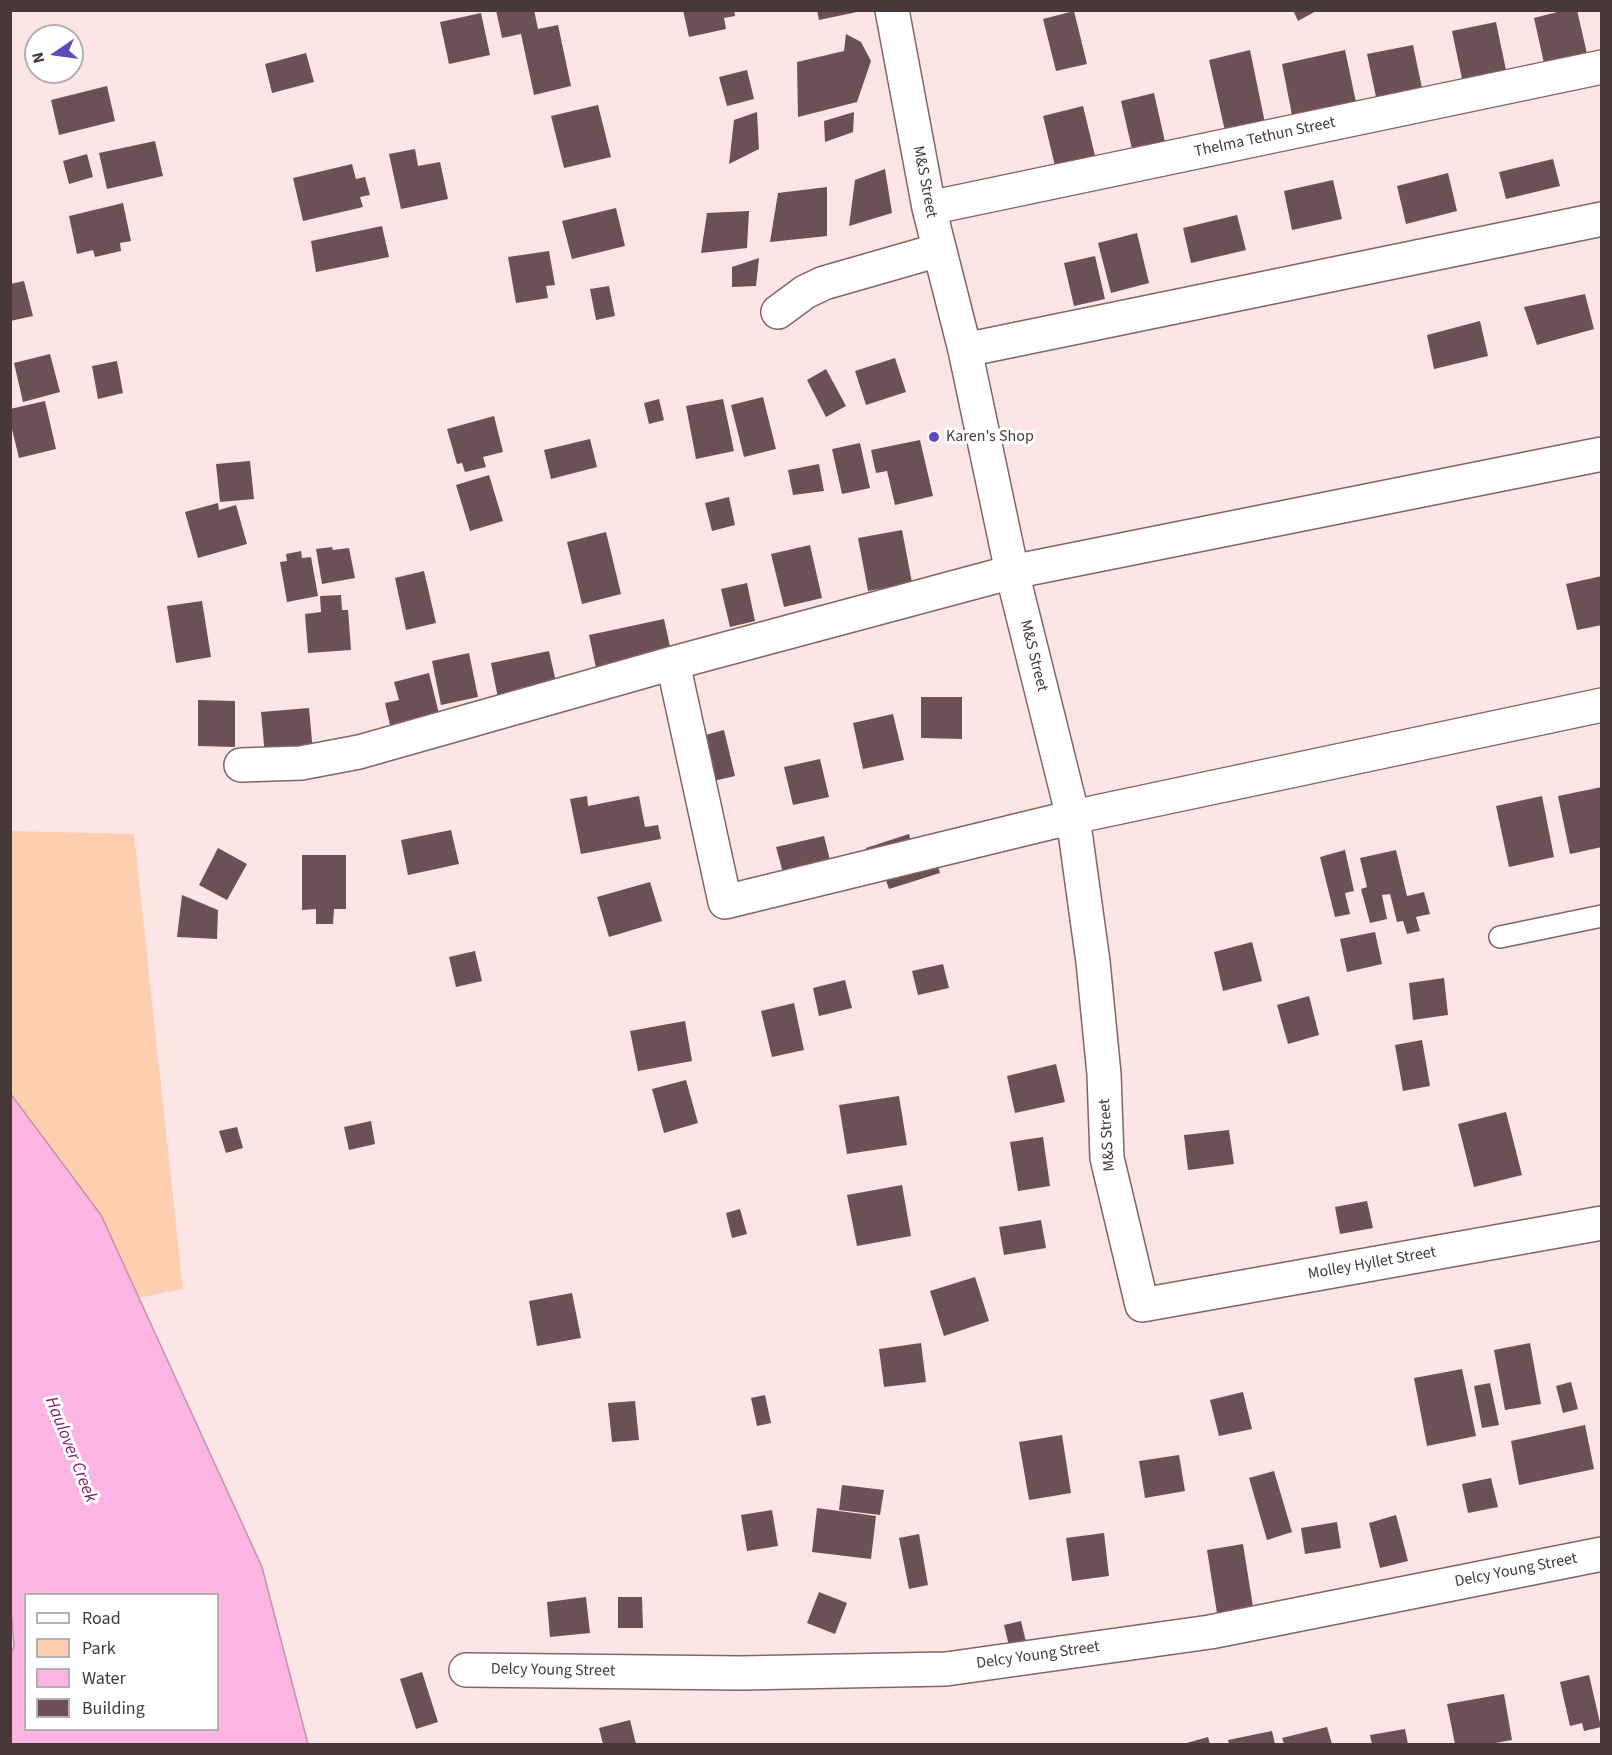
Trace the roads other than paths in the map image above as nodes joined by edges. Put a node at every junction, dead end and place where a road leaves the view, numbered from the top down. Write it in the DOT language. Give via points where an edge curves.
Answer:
graph roads {
  1 [pos="892,10"];
  2 [pos="1602,67"];
  3 [pos="929,208"];
  4 [pos="1602,219"];
  5 [pos="939,250"];
  6 [pos="778,312"];
  7 [pos="965,350"];
  8 [pos="1602,454"];
  9 [pos="1012,572"];
  10 [pos="672,663"];
  11 [pos="1602,705"];
  12 [pos="241,765"];
  13 [pos="1073,817"];
  14 [pos="1602,916"];
  15 [pos="1500,937"];
  16 [pos="1602,1223"];
  17 [pos="1142,1305"];
  18 [pos="1602,1554"];
  19 [pos="466,1670"];
  1 -- 3 [label="street, M&S Street"];
  2 -- 3 [label="street, Thelma Tethun Street"];
  3 -- 5 [label="street, M&S Street"];
  4 -- 7 [label="street"];
  5 -- 6 [label="street" via="824,283"];
  5 -- 7 [label="street, M&S Street"];
  7 -- 9 [label="street, M&S Street"];
  8 -- 9 [label="street"];
  9 -- 10 [label="street"];
  9 -- 13 [label="street, M&S Street"];
  10 -- 12 [label="street" via="359,752 301,763"];
  10 -- 13 [label="street" via="725,902"];
  11 -- 13 [label="street"];
  13 -- 17 [label="street, M&S Street" via="1093,962 1107,1158"];
  14 -- 15 [label="lane"];
  16 -- 17 [label="street, Molley Hyllet Street"];
  18 -- 19 [label="street, Delcy Young Street" via="1210,1632 946,1669 741,1673"];
}
